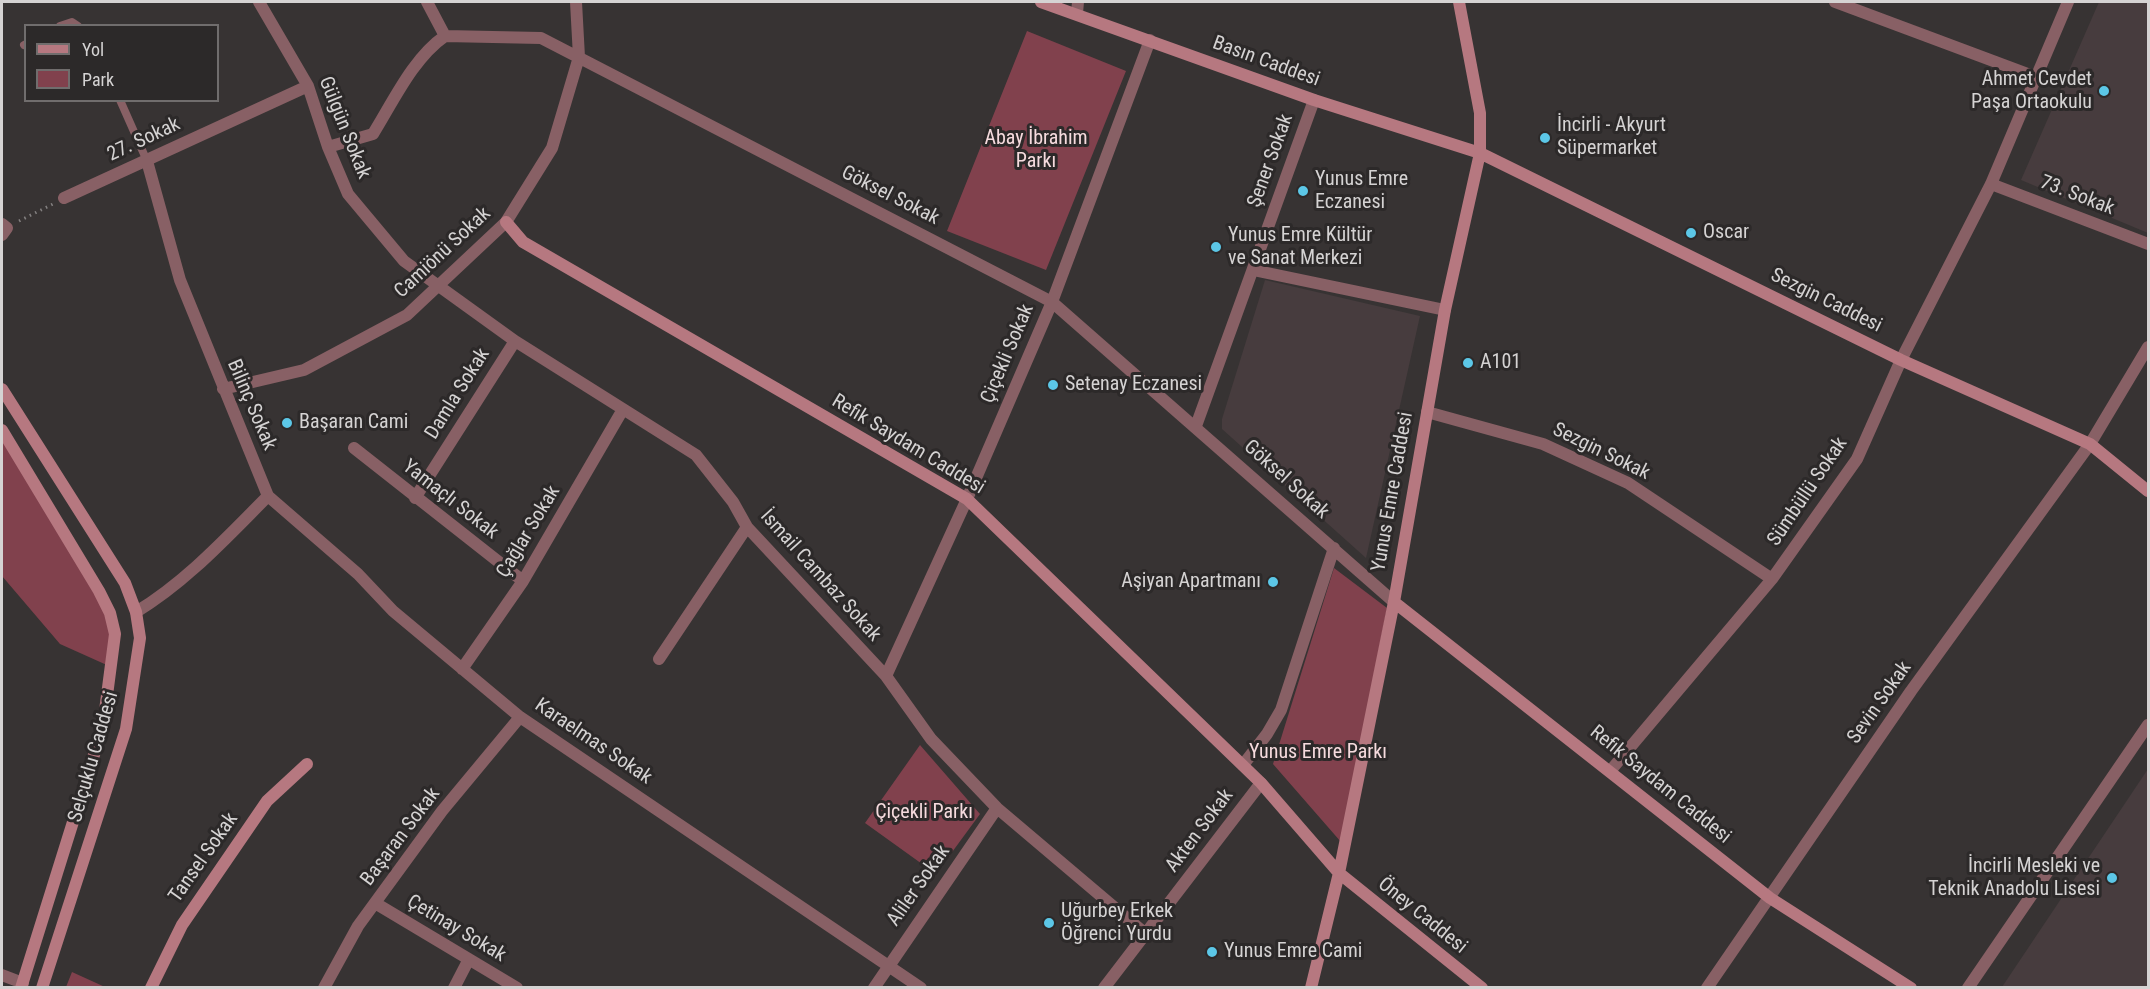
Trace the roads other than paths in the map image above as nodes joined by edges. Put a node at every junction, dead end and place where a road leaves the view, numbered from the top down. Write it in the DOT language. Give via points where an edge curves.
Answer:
graph roads {
  1 [pos="259,2"];
  2 [pos="427,2"];
  3 [pos="576,2"];
  4 [pos="1041,2"];
  5 [pos="1459,2"];
  6 [pos="1835,2"];
  7 [pos="2068,2"];
  8 [pos="1078,7"];
  9 [pos="444,36"];
  10 [pos="1150,40"];
  11 [pos="579,57"];
  12 [pos="2036,77"];
  13 [pos="308,86"];
  14 [pos="1314,100"];
  15 [pos="121,102"];
  16 [pos="328,147"];
  17 [pos="1480,153"];
  18 [pos="147,161"];
  19 [pos="1991,184"];
  20 [pos="64,198"];
  21 [pos="506,222"];
  22 [pos="2148,244"];
  23 [pos="404,261"];
  24 [pos="1253,270"];
  25 [pos="437,284"];
  26 [pos="1052,302"];
  27 [pos="1446,310"];
  28 [pos="515,341"];
  29 [pos="2148,347"];
  30 [pos="1901,360"];
  31 [pos="2,389"];
  32 [pos="223,389"];
  33 [pos="622,411"];
  34 [pos="1427,412"];
  35 [pos="1196,426"];
  36 [pos="2,430"];
  37 [pos="2090,444"];
  38 [pos="354,448"];
  39 [pos="2148,491"];
  40 [pos="268,496"];
  41 [pos="415,498"];
  42 [pos="967,499"];
  43 [pos="747,527"];
  44 [pos="1334,548"];
  45 [pos="1772,579"];
  46 [pos="523,581"];
  47 [pos="1394,602"];
  48 [pos="136,612"];
  49 [pos="659,659"];
  50 [pos="462,669"];
  51 [pos="886,676"];
  52 [pos="520,717"];
  53 [pos="2148,725"];
  54 [pos="307,764"];
  55 [pos="1243,765"];
  56 [pos="1611,770"];
  57 [pos="1261,783"];
  58 [pos="997,808"];
  59 [pos="1339,873"];
  60 [pos="1770,898"];
  61 [pos="375,903"];
  62 [pos="1147,935"];
  63 [pos="469,959"];
  64 [pos="888,965"];
  65 [pos="2,975"];
  66 [pos="22,985"];
  67 [pos="42,987"];
  68 [pos="151,987"];
  69 [pos="324,987"];
  70 [pos="454,987"];
  71 [pos="517,987"];
  72 [pos="874,987"];
  73 [pos="921,987"];
  74 [pos="1104,987"];
  75 [pos="1311,987"];
  76 [pos="1482,987"];
  77 [pos="1707,987"];
  78 [pos="1911,987"];
  79 [pos="1968,987"];
  1 -- 13 [label="street, Gülgün Sokak"];
  2 -- 9 [label="street"];
  3 -- 11 [label="street, Camiönü Sokak"];
  4 -- 8 [label="street, Basın Caddesi"];
  5 -- 17 [label="street, Yunus Emre Caddesi" via="1480,113"];
  6 -- 12 [label="street"];
  7 -- 12 [label="street, Sümbüllü Sokak"];
  8 -- 10 [label="street, Basın Caddesi"];
  9 -- 11 [label="street, Göksel Sokak" via="541,38"];
  9 -- 16 [label="street" via="417,66 373,134"];
  10 -- 14 [label="street, Basın Caddesi"];
  10 -- 26 [label="street, Çiçekli Sokak"];
  11 -- 21 [label="street, Camiönü Sokak" via="552,148"];
  11 -- 26 [label="street, Göksel Sokak"];
  12 -- 19 [label="street, Sümbüllü Sokak"];
  13 -- 16 [label="street, Gülgün Sokak"];
  13 -- 18 [label="street, 27. Sokak"];
  14 -- 17 [label="street, Basın Caddesi"];
  14 -- 24 [label="street, Şener Sokak"];
  15 -- 18 [label="lane"];
  16 -- 23 [label="street, Gülgün Sokak" via="348,194"];
  17 -- 27 [label="street, Yunus Emre Caddesi"];
  17 -- 30 [label="street, Sezgin Caddesi"];
  18 -- 20 [label="street, 27. Sokak"];
  18 -- 32 [label="street, Bilinç Sokak" via="180,280"];
  19 -- 22 [label="street, 73. Sokak"];
  19 -- 30 [label="street, Sümbüllü Sokak"];
  21 -- 25 [label="street, Camiönü Sokak"];
  21 -- 42 [label="street, Refik Saydam Caddesi" via="523,242"];
  23 -- 25 [label="street, İsmail Cambaz Sokak"];
  24 -- 27 [label="street"];
  24 -- 35 [label="street, Şener Sokak"];
  25 -- 28 [label="street, İsmail Cambaz Sokak"];
  25 -- 32 [label="street, Camiönü Sokak" via="407,315 304,370"];
  26 -- 35 [label="street, Göksel Sokak"];
  26 -- 42 [label="street, Çiçekli Sokak"];
  27 -- 34 [label="street, Yunus Emre Caddesi"];
  28 -- 33 [label="street, İsmail Cambaz Sokak"];
  28 -- 41 [label="street, Damla Sokak"];
  29 -- 37 [label="street, Sevin Sokak"];
  30 -- 37 [label="street, Sezgin Caddesi"];
  30 -- 45 [label="street, Sümbüllü Sokak" via="1857,459"];
  31 -- 48 [label="street, Selçuklu Caddesi" via="125,584"];
  32 -- 40 [label="street, Bilinç Sokak"];
  33 -- 43 [label="street, İsmail Cambaz Sokak" via="696,455 733,502"];
  33 -- 46 [label="street, Çağlar Sokak"];
  34 -- 45 [label="street, Sezgin Sokak" via="1543,444 1628,483"];
  34 -- 47 [label="street, Yunus Emre Caddesi"];
  35 -- 44 [label="street, Göksel Sokak"];
  36 -- 66 [label="street, Selçuklu Caddesi" via="99,591 115,634 103,726"];
  37 -- 39 [label="street, Sezgin Caddesi"];
  37 -- 60 [label="street, Sevin Sokak" via="1911,691"];
  38 -- 41 [label="street, Yamaçlı Sokak"];
  40 -- 48 [label="street" via="193,568"];
  40 -- 50 [label="street, Karaelmas Sokak"];
  41 -- 46 [label="street, Yamaçlı Sokak"];
  42 -- 51 [label="street, Çiçekli Sokak"];
  42 -- 55 [label="street, Refik Saydam Caddesi"];
  43 -- 49 [label="street"];
  43 -- 51 [label="street, İsmail Cambaz Sokak"];
  44 -- 47 [label="street, Göksel Sokak"];
  44 -- 55 [label="street" via="1281,710"];
  45 -- 56 [label="street, Sümbüllü Sokak"];
  46 -- 50 [label="street, Çağlar Sokak"];
  47 -- 56 [label="street, Refik Saydam Caddesi"];
  47 -- 59 [label="street, Yunus Emre Caddesi"];
  48 -- 67 [label="street, Selçuklu Caddesi" via="139,648 126,729"];
  50 -- 52 [label="street, Karaelmas Sokak"];
  51 -- 58 [label="street, İsmail Cambaz Sokak" via="931,739"];
  52 -- 61 [label="street, Başaran Sokak" via="442,812"];
  52 -- 64 [label="street, Karaelmas Sokak"];
  53 -- 79 [label="street"];
  54 -- 68 [label="street, Tansel Sokak" via="261,811 182,925"];
  55 -- 57 [label="street, Refik Saydam Caddesi"];
  56 -- 60 [label="street, Refik Saydam Caddesi"];
  57 -- 59 [label="street, Refik Saydam Caddesi"];
  57 -- 62 [label="street, Akten Sokak"];
  58 -- 62 [label="street, İsmail Cambaz Sokak"];
  58 -- 64 [label="street, Aliler Sokak"];
  59 -- 75 [label="street, Yunus Emre Caddesi"];
  59 -- 76 [label="street, Öney Caddesi"];
  60 -- 77 [label="street, Sevin Sokak"];
  60 -- 78 [label="street, Refik Saydam Caddesi"];
  61 -- 63 [label="street, Çetinay Sokak"];
  61 -- 69 [label="street, Başaran Sokak"];
  62 -- 74 [label="street, Akten Sokak"];
  63 -- 70 [label="street"];
  63 -- 71 [label="street, Çetinay Sokak"];
  64 -- 72 [label="street, Aliler Sokak"];
  64 -- 73 [label="street, Karaelmas Sokak"];
  65 -- 66 [label="street"];
}
